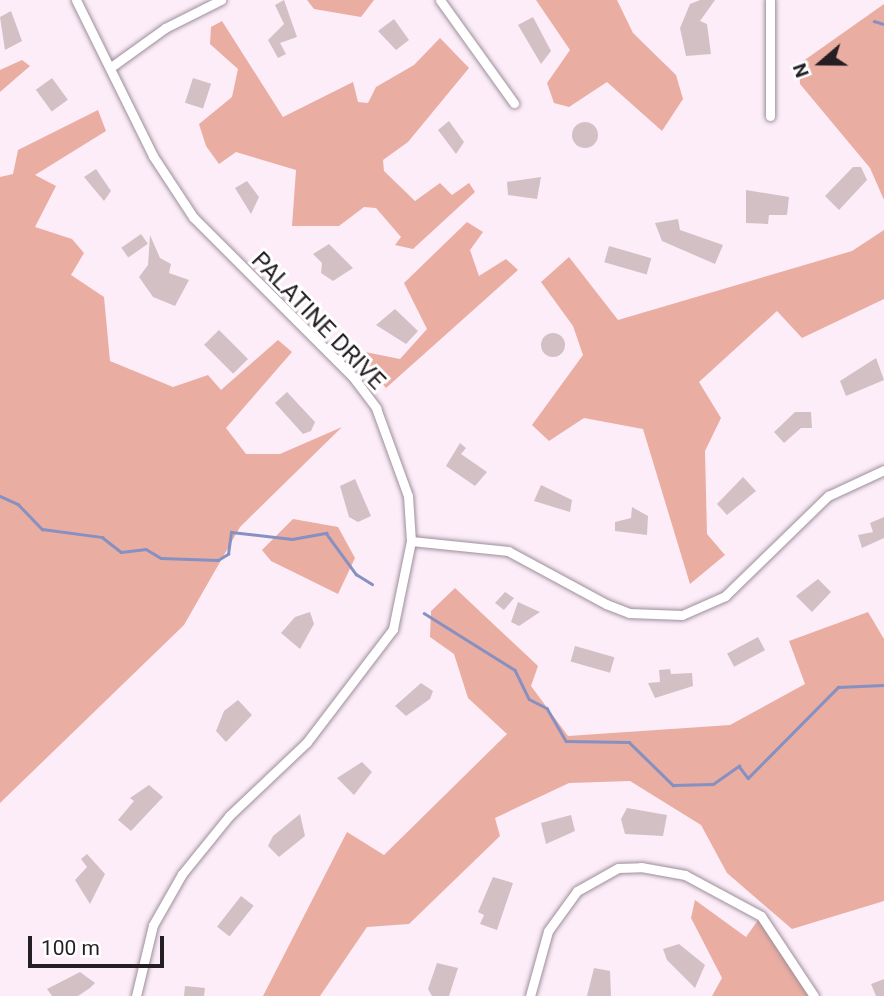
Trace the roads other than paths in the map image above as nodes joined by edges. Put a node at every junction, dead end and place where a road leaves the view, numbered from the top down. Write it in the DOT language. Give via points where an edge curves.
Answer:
graph roads {
  1 [pos="76,0"];
  2 [pos="221,0"];
  3 [pos="440,0"];
  4 [pos="770,0"];
  5 [pos="111,67"];
  6 [pos="514,103"];
  7 [pos="771,116"];
  8 [pos="884,470"];
  9 [pos="411,541"];
  10 [pos="136,996"];
  11 [pos="530,996"];
  12 [pos="814,996"];
  1 -- 5 [label="street, PALATINE DRIVE" via="88,36"];
  2 -- 5 [label="street" via="165,28"];
  3 -- 6 [label="street"];
  4 -- 7 [label="street"];
  5 -- 9 [label="street, PALATINE DRIVE" via="153,156 193,217 353,377 376,408 408,496"];
  8 -- 9 [label="street" via="828,496 725,596 682,614 648,615 606,604 508,551"];
  9 -- 10 [label="street, PALATINE DRIVE" via="393,628 307,742 229,816 182,874 153,925"];
  11 -- 12 [label="street" via="548,931 577,891 618,868 641,867 685,875 761,916"];
}
